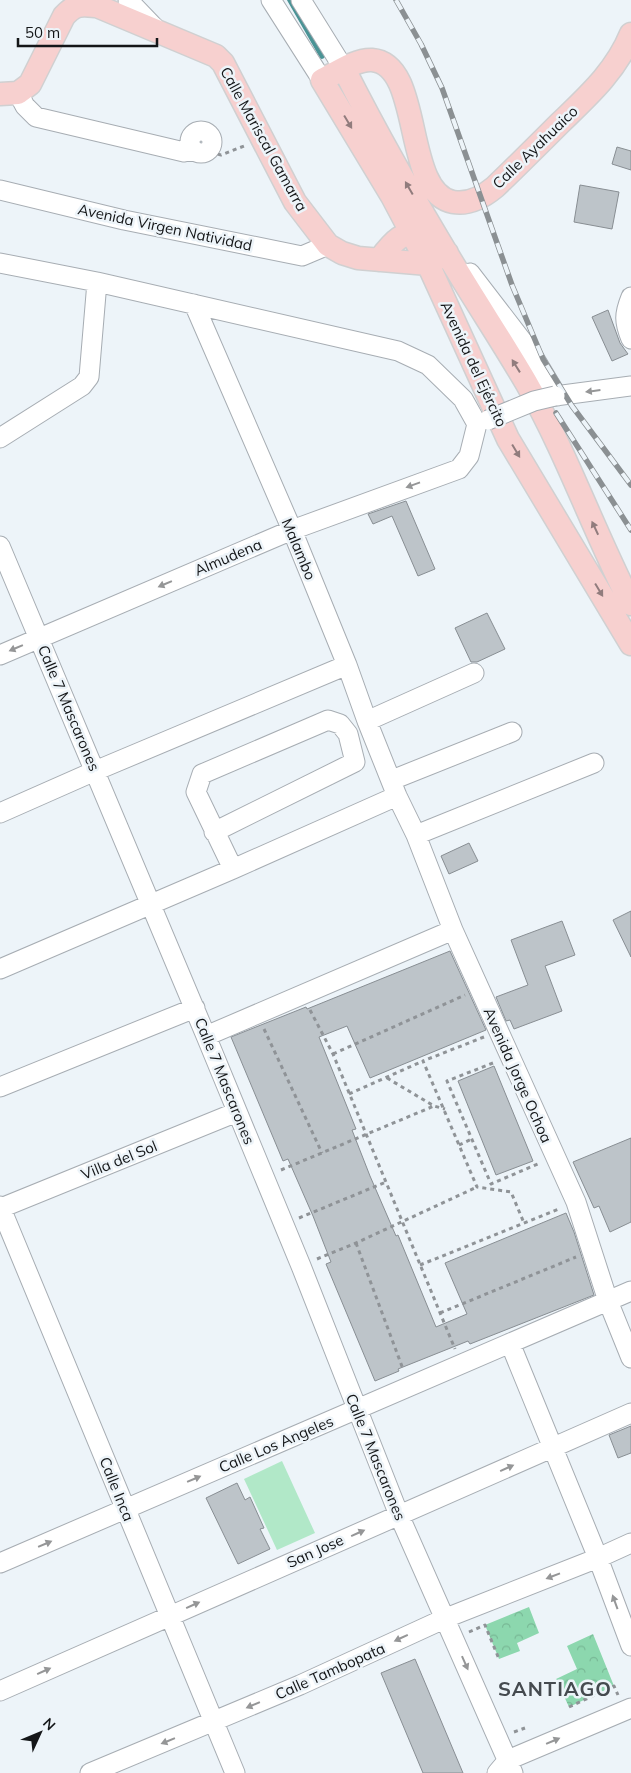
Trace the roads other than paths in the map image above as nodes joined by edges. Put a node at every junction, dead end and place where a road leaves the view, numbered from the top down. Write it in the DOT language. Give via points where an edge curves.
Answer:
graph roads {
  1 [pos="128,0"];
  2 [pos="271,0"];
  3 [pos="300,0"];
  4 [pos="83,3"];
  5 [pos="158,32"];
  6 [pos="631,34"];
  7 [pos="344,69"];
  8 [pos="322,80"];
  9 [pos="9,93"];
  10 [pos="200,151"];
  11 [pos="0,190"];
  12 [pos="422,231"];
  13 [pos="328,245"];
  14 [pos="438,258"];
  15 [pos="379,260"];
  16 [pos="0,263"];
  17 [pos="97,282"];
  18 [pos="631,297"];
  19 [pos="194,304"];
  20 [pos="631,339"];
  21 [pos="631,386"];
  22 [pos="556,396"];
  23 [pos="482,422"];
  24 [pos="0,438"];
  25 [pos="292,530"];
  26 [pos="0,546"];
  27 [pos="631,604"];
  28 [pos="40,638"];
  29 [pos="631,644"];
  30 [pos="0,655"];
  31 [pos="347,665"];
  32 [pos="474,673"];
  33 [pos="367,721"];
  34 [pos="512,732"];
  35 [pos="594,762"];
  36 [pos="95,771"];
  37 [pos="395,788"];
  38 [pos="0,813"];
  39 [pos="214,832"];
  40 [pos="416,834"];
  41 [pos="233,870"];
  42 [pos="152,904"];
  43 [pos="454,930"];
  44 [pos="0,969"];
  45 [pos="194,1008"];
  46 [pos="206,1036"];
  47 [pos="0,1087"];
  48 [pos="237,1112"];
  49 [pos="0,1207"];
  50 [pos="631,1291"];
  51 [pos="608,1301"];
  52 [pos="510,1344"];
  53 [pos="631,1358"];
  54 [pos="357,1409"];
  55 [pos="631,1413"];
  56 [pos="553,1448"];
  57 [pos="125,1509"];
  58 [pos="399,1515"];
  59 [pos="631,1543"];
  60 [pos="598,1558"];
  61 [pos="0,1563"];
  62 [pos="169,1615"];
  63 [pos="446,1618"];
  64 [pos="631,1646"];
  65 [pos="0,1691"];
  66 [pos="628,1709"];
  67 [pos="214,1722"];
  68 [pos="506,1769"];
  69 [pos="90,1773"];
  70 [pos="234,1773"];
  1 -- 5 [label="street"];
  2 -- 8 [label="street"];
  3 -- 7 [label="street"];
  4 -- 5 [label="main road, Calle Mariscal Gamarra" via="98,6"];
  4 -- 9 [label="main road" via="64,16 30,84"];
  5 -- 13 [label="main road, Calle Mariscal Gamarra" via="216,56 223,63 295,202"];
  6 -- 7 [label="main road, Calle Ayahuaico" via="613,68 597,87 495,187 467,202 450,201 430,185 403,89 389,67 373,60"];
  7 -- 8 [label="main road, Calle Ayahuaico"];
  12 -- 7 [label="main road, Avenida del Ejército, one-way"];
  8 -- 12 [label="main road, Avenida del Ejército, one-way"];
  9 -- 10 [label="street" via="36,117 184,152"];
  11 -- 13 [label="street, Avenida Virgen Natividad" via="124,220 302,256"];
  12 -- 14 [label="main road, Avenida del Ejército"];
  12 -- 15 [label="main road" via="393,241"];
  12 -- 22 [label="street" via="452,247 530,352"];
  13 -- 15 [label="main road" via="350,256"];
  14 -- 15 [label="main road"];
  27 -- 14 [label="main road, Avenida del Ejército, one-way" via="535,399"];
  14 -- 29 [label="main road, Avenida del Ejército, one-way" via="508,439"];
  16 -- 17 [label="street"];
  17 -- 19 [label="street"];
  17 -- 24 [label="street" via="89,377 82,386"];
  18 -- 20 [label="street" via="625,322"];
  19 -- 23 [label="street" via="398,352 428,365"];
  19 -- 25 [label="street, Malambo"];
  21 -- 22 [label="street, one-way"];
  22 -- 23 [label="street, bridge" via="534,401"];
  23 -- 25 [label="street, Almudena, one-way" via="477,427 469,456 459,469"];
  25 -- 28 [label="street, Almudena, one-way"];
  25 -- 31 [label="street, Malambo"];
  26 -- 28 [label="street, Calle 7 Mascarones"];
  28 -- 30 [label="street, Almudena, one-way"];
  28 -- 36 [label="street, Calle 7 Mascarones"];
  31 -- 33 [label="street, Malambo"];
  31 -- 36 [label="street"];
  32 -- 33 [label="street"];
  33 -- 37 [label="street, Malambo"];
  34 -- 37 [label="street"];
  35 -- 40 [label="street"];
  36 -- 38 [label="street"];
  36 -- 42 [label="street, Calle 7 Mascarones"];
  37 -- 40 [label="street, Avenida Jorge Ochoa"];
  37 -- 41 [label="street"];
  39 -- 39 [label="street" via="196,792 202,774 328,720 340,724 348,734 355,762"];
  39 -- 41 [label="street"];
  40 -- 43 [label="street, Avenida Jorge Ochoa"];
  41 -- 42 [label="street"];
  42 -- 44 [label="street"];
  42 -- 45 [label="street, Calle 7 Mascarones"];
  43 -- 46 [label="street"];
  43 -- 51 [label="street, Avenida Jorge Ochoa" via="576,1202"];
  45 -- 46 [label="street, Calle 7 Mascarones"];
  45 -- 47 [label="street"];
  46 -- 48 [label="street, Calle 7 Mascarones"];
  48 -- 49 [label="street, Villa del Sol"];
  48 -- 54 [label="street, Calle 7 Mascarones"];
  49 -- 57 [label="street, Calle Inca"];
  50 -- 51 [label="street, Calle Los Angeles"];
  51 -- 52 [label="street, Calle Los Angeles"];
  51 -- 53 [label="street, Avenida Jorge Ochoa"];
  52 -- 54 [label="street, Calle Los Angeles"];
  52 -- 56 [label="street"];
  57 -- 54 [label="street, Calle Los Angeles, one-way"];
  54 -- 58 [label="street, Calle 7 Mascarones"];
  55 -- 56 [label="street, San Jose"];
  58 -- 56 [label="street, San Jose, one-way"];
  56 -- 60 [label="street"];
  61 -- 57 [label="street, Calle Los Angeles, one-way"];
  57 -- 62 [label="street, Calle Inca"];
  62 -- 58 [label="street, San Jose, one-way"];
  58 -- 63 [label="street, Calle 7 Mascarones"];
  59 -- 60 [label="street"];
  60 -- 63 [label="street, Calle Tambopata, one-way"];
  64 -- 60 [label="street, one-way"];
  65 -- 62 [label="street, San Jose, one-way"];
  62 -- 67 [label="street, Calle Inca"];
  63 -- 67 [label="street, Calle Tambopata, one-way"];
  63 -- 68 [label="street, Calle 7 Mascarones, one-way"];
  68 -- 66 [label="street, one-way"];
  67 -- 69 [label="street, Calle Tambopata, one-way"];
  67 -- 70 [label="street, Calle Inca"];
}
